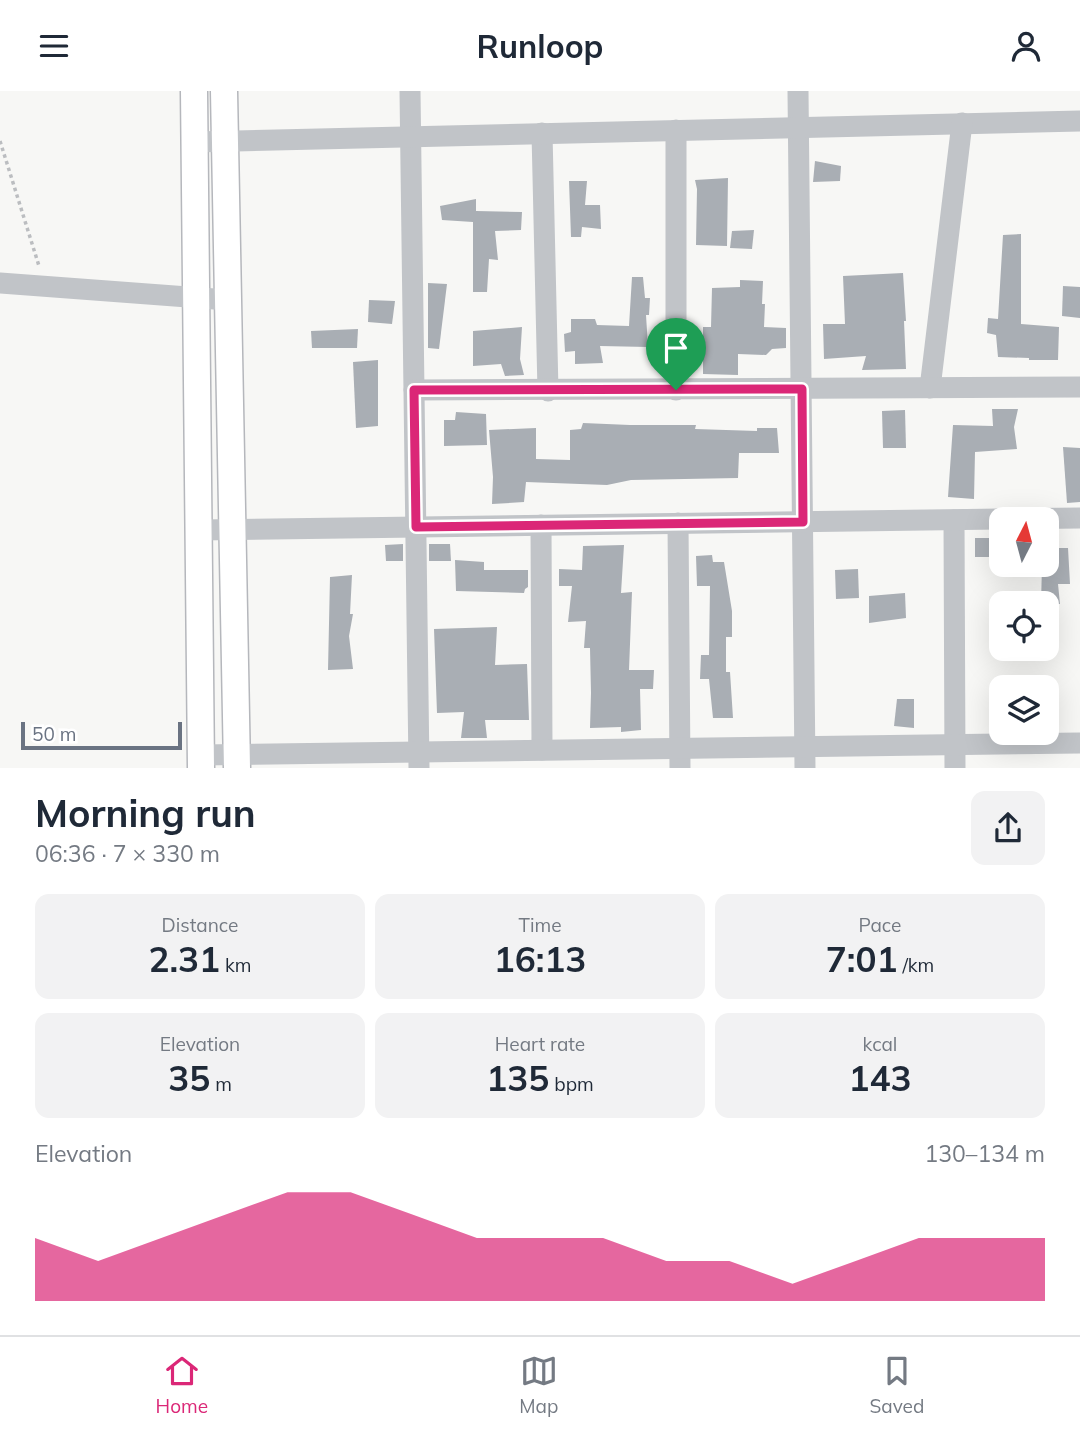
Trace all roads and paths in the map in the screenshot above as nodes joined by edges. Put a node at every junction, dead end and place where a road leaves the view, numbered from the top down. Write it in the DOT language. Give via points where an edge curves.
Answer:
graph roads {
  1 [pos="194,91"];
  2 [pos="224,91"];
  3 [pos="410,91"];
  4 [pos="798,91"];
  5 [pos="1080,121"];
  6 [pos="962,123"];
  7 [pos="799,127"];
  8 [pos="676,130"];
  9 [pos="542,133"];
  10 [pos="411,137"];
  11 [pos="0,141"];
  12 [pos="225,141"];
  13 [pos="195,142"];
  14 [pos="0,283"];
  15 [pos="46,287"];
  16 [pos="197,298"];
  17 [pos="228,300"];
  18 [pos="1080,387"];
  19 [pos="802,389"];
  20 [pos="930,389"];
  21 [pos="414,390"];
  22 [pos="676,390"];
  23 [pos="548,391"];
  24 [pos="1080,518"];
  25 [pos="954,520"];
  26 [pos="803,522"];
  27 [pos="678,523"];
  28 [pos="541,525"];
  29 [pos="416,527"];
  30 [pos="233,529"];
  31 [pos="199,530"];
  32 [pos="1080,743"];
  33 [pos="955,744"];
  34 [pos="542,750"];
  35 [pos="805,757"];
  36 [pos="680,758"];
  37 [pos="419,760"];
  38 [pos="237,761"];
  39 [pos="201,762"];
  40 [pos="955,768"];
  1 -- 13 [label="main road"];
  2 -- 12 [label="main road"];
  3 -- 10 [label="street"];
  4 -- 7 [label="street"];
  5 -- 6 [label="street"];
  6 -- 7 [label="street"];
  6 -- 20 [label="street"];
  7 -- 8 [label="street"];
  7 -- 19 [label="street"];
  8 -- 9 [label="street"];
  8 -- 22 [label="street"];
  9 -- 10 [label="street"];
  9 -- 23 [label="street"];
  10 -- 12 [label="street"];
  10 -- 21 [label="street"];
  11 -- 15 [label="path"];
  12 -- 13 [label="street"];
  12 -- 17 [label="main road"];
  13 -- 16 [label="main road"];
  14 -- 15 [label="street"];
  15 -- 16 [label="street"];
  16 -- 17 [label="street"];
  16 -- 31 [label="main road"];
  17 -- 30 [label="main road"];
  18 -- 20 [label="street"];
  19 -- 20 [label="street"];
  19 -- 22 [label="street"];
  19 -- 26 [label="street"];
  21 -- 23 [label="street"];
  21 -- 29 [label="street"];
  22 -- 23 [label="street"];
  24 -- 25 [label="street"];
  25 -- 26 [label="street"];
  25 -- 33 [label="street"];
  26 -- 27 [label="street"];
  26 -- 35 [label="street"];
  27 -- 28 [label="street"];
  27 -- 36 [label="street"];
  28 -- 29 [label="street"];
  28 -- 34 [label="street"];
  29 -- 30 [label="street"];
  29 -- 37 [label="street"];
  30 -- 31 [label="street"];
  30 -- 38 [label="main road"];
  31 -- 39 [label="main road"];
  32 -- 33 [label="street"];
  33 -- 35 [label="street"];
  33 -- 40 [label="street"];
  34 -- 36 [label="street"];
  34 -- 37 [label="street"];
  35 -- 36 [label="street"];
  37 -- 38 [label="street"];
  38 -- 39 [label="street"];
}
